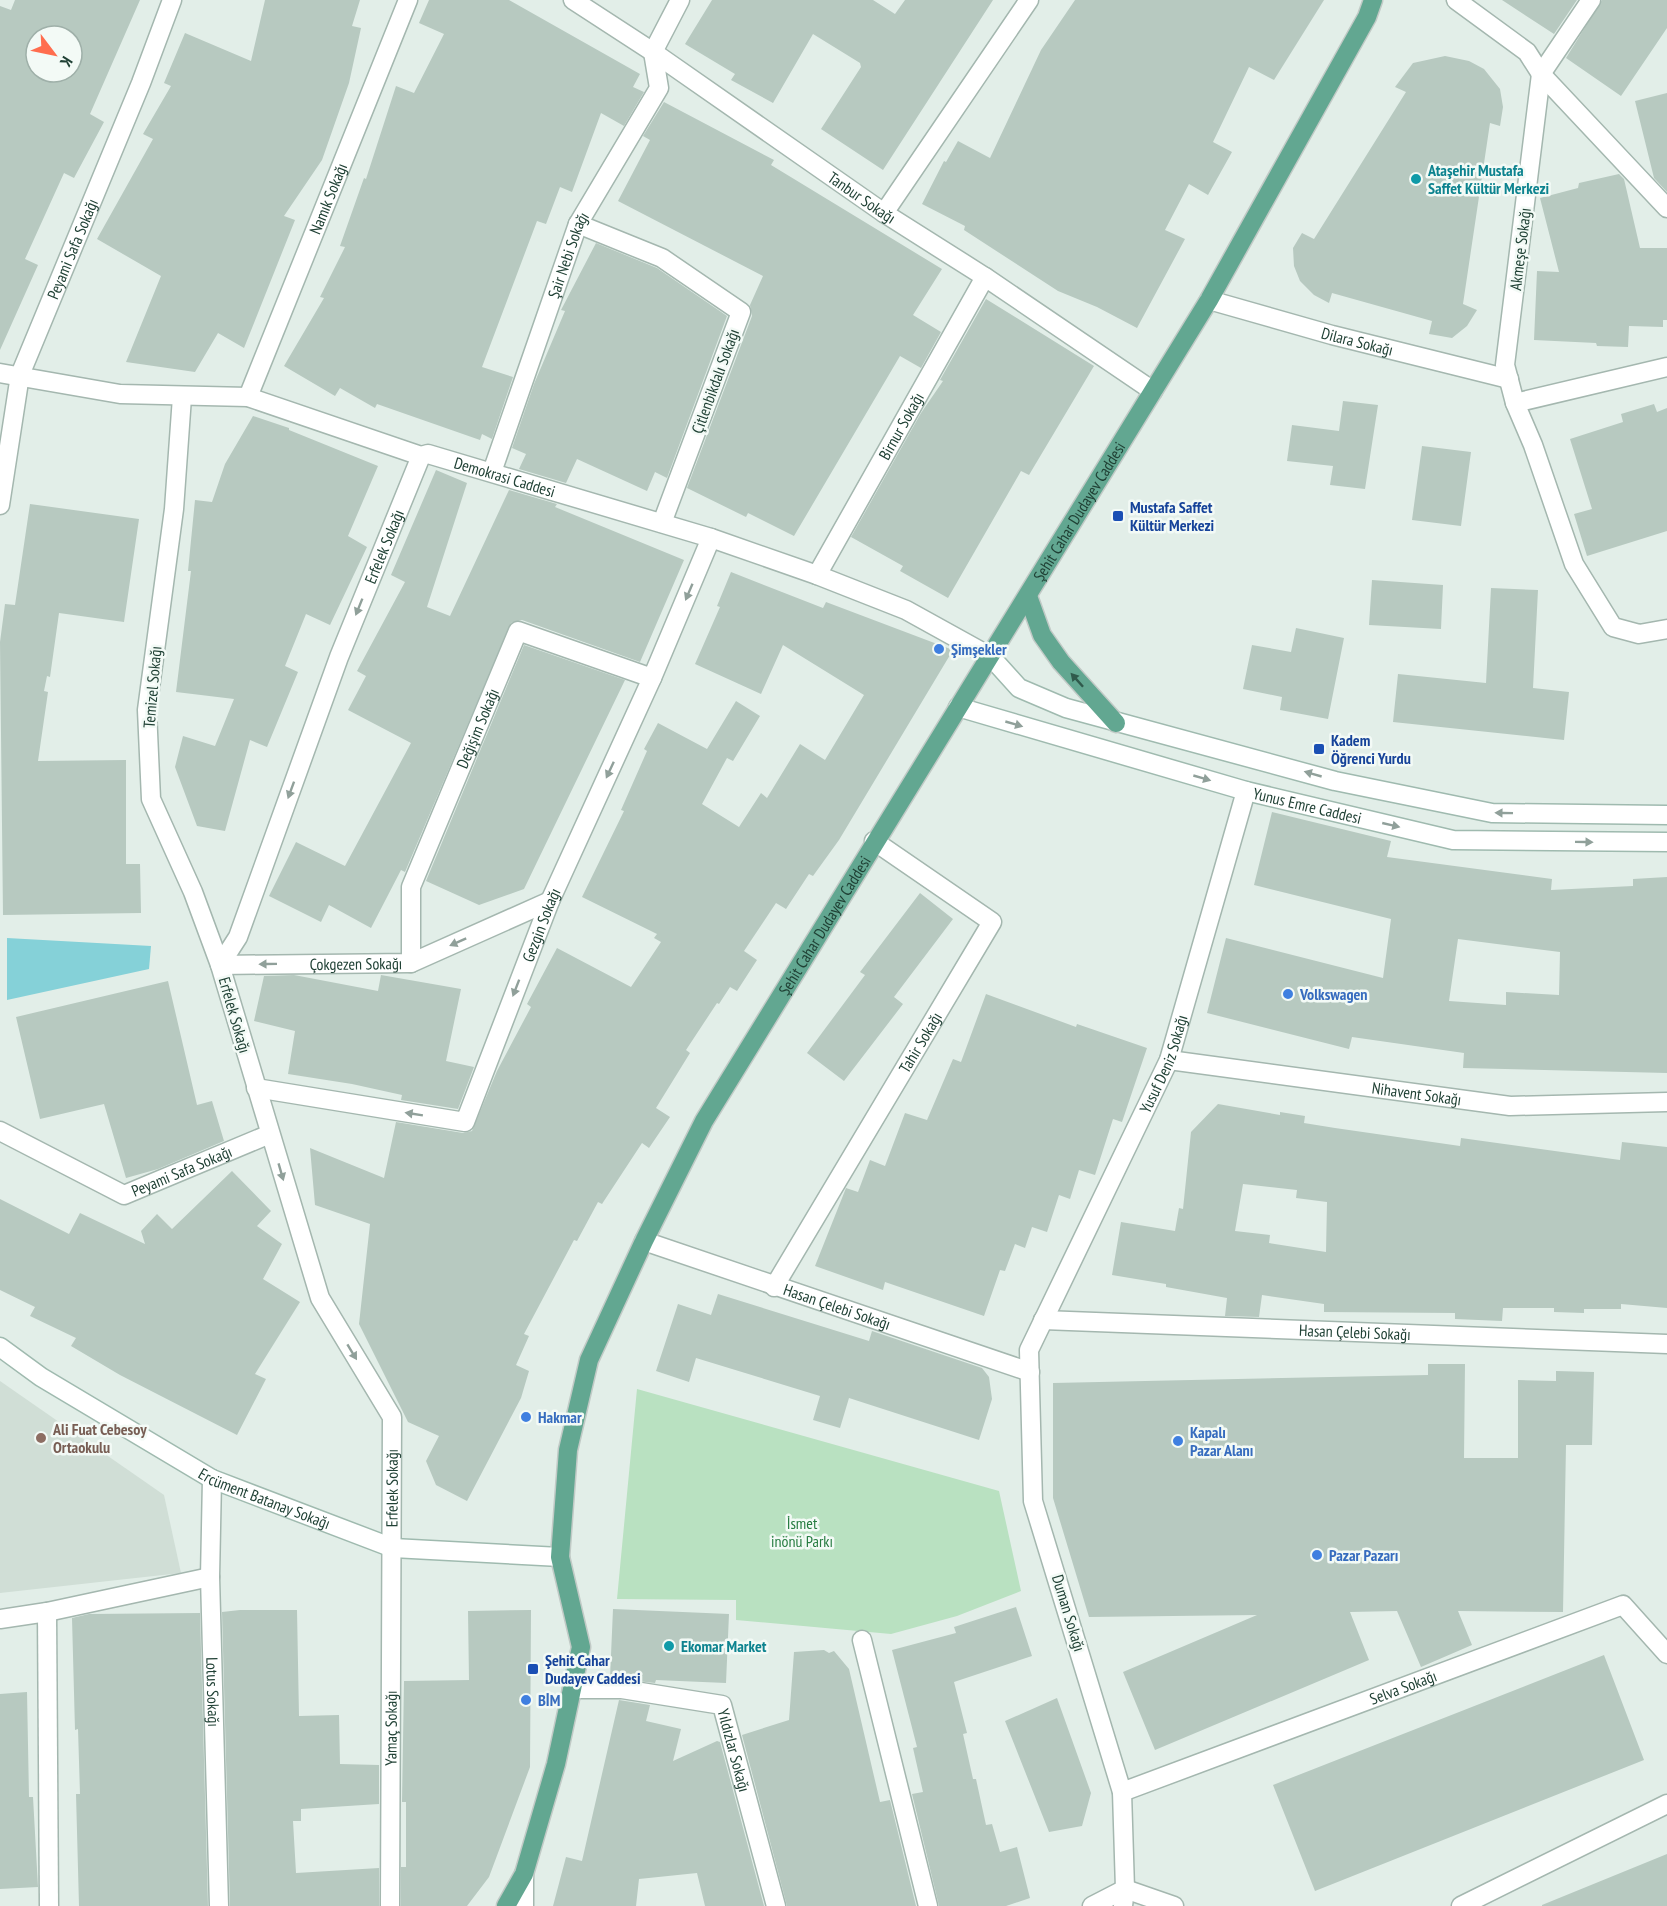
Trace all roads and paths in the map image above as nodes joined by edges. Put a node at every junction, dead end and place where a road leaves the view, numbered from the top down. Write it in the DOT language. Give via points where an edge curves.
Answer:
graph roads {
  1 [pos="172,0"];
  2 [pos="408,0"];
  3 [pos="573,0"];
  4 [pos="680,0"];
  5 [pos="1029,0"];
  6 [pos="1388,0"];
  7 [pos="1456,0"];
  8 [pos="1591,0"];
  9 [pos="1370,9"];
  10 [pos="653,52"];
  11 [pos="1541,74"];
  12 [pos="1667,208"];
  13 [pos="884,213"];
  14 [pos="579,224"];
  15 [pos="985,277"];
  16 [pos="1209,300"];
  17 [pos="1667,367"];
  18 [pos="0,373"];
  19 [pos="20,375"];
  20 [pos="1509,379"];
  21 [pos="1153,391"];
  22 [pos="182,397"];
  23 [pos="248,397"];
  24 [pos="1515,403"];
  25 [pos="421,456"];
  26 [pos="492,472"];
  27 [pos="0,504"];
  28 [pos="662,523"];
  29 [pos="711,538"];
  30 [pos="818,575"];
  31 [pos="1028,596"];
  32 [pos="1667,629"];
  33 [pos="991,657"];
  34 [pos="652,678"];
  35 [pos="958,707"];
  36 [pos="1116,723"];
  37 [pos="1246,790"];
  38 [pos="1667,815"];
  39 [pos="874,841"];
  40 [pos="1667,842"];
  41 [pos="550,901"];
  42 [pos="411,963"];
  43 [pos="220,964"];
  44 [pos="1169,1060"];
  45 [pos="256,1088"];
  46 [pos="1667,1102"];
  47 [pos="0,1131"];
  48 [pos="270,1134"];
  49 [pos="644,1240"];
  50 [pos="774,1287"];
  51 [pos="1043,1320"];
  52 [pos="1667,1344"];
  53 [pos="0,1347"];
  54 [pos="1030,1372"];
  55 [pos="212,1479"];
  56 [pos="393,1548"];
  57 [pos="560,1557"];
  58 [pos="210,1577"];
  59 [pos="47,1612"];
  60 [pos="0,1619"];
  61 [pos="862,1640"];
  62 [pos="1667,1654"];
  63 [pos="572,1689"];
  64 [pos="1122,1792"];
  65 [pos="1667,1804"];
  66 [pos="524,1874"];
  67 [pos="1124,1897"];
  68 [pos="49,1906"];
  69 [pos="219,1906"];
  70 [pos="390,1906"];
  71 [pos="506,1906"];
  72 [pos="524,1906"];
  73 [pos="776,1906"];
  74 [pos="928,1906"];
  75 [pos="1092,1906"];
  76 [pos="1174,1906"];
  77 [pos="1461,1906"];
  1 -- 19 [label="street, Peyami Safa Sokağı"];
  2 -- 23 [label="street, Namık Sokağı"];
  3 -- 10 [label="street, Tanbur Sokağı"];
  4 -- 10 [label="street"];
  5 -- 13 [label="street"];
  6 -- 9 [label="main road, Şehit Cahar Dudayev Caddesi"];
  7 -- 11 [label="street" via="1527,52"];
  8 -- 11 [label="street, Akmeşe Sokağı"];
  9 -- 16 [label="main road, Şehit Cahar Dudayev Caddesi"];
  10 -- 13 [label="street, Tanbur Sokağı"];
  10 -- 14 [label="street, Şair Nebi Sokağı" via="659,88"];
  11 -- 12 [label="street"];
  11 -- 20 [label="street, Akmeşe Sokağı" via="1505,364"];
  13 -- 15 [label="street, Tanbur Sokağı"];
  14 -- 26 [label="street, Şair Nebi Sokağı"];
  14 -- 28 [label="street, Çitlenbikdalı Sokağı" via="662,258 741,312"];
  15 -- 21 [label="street, Tanbur Sokağı"];
  15 -- 30 [label="street, Birnur Sokağı"];
  16 -- 20 [label="street, Dilara Sokağı"];
  16 -- 21 [label="main road, Şehit Cahar Dudayev Caddesi"];
  17 -- 24 [label="street"];
  18 -- 19 [label="street, Demokrasi Caddesi"];
  19 -- 22 [label="street, Demokrasi Caddesi" via="120,394"];
  19 -- 27 [label="street, Peyami Safa Sokağı"];
  20 -- 24 [label="street, Akmeşe Sokağı"];
  21 -- 31 [label="main road, Şehit Cahar Dudayev Caddesi"];
  22 -- 23 [label="street, Demokrasi Caddesi"];
  22 -- 43 [label="street, Temizel Sokağı" via="174,509 147,710 151,799"];
  23 -- 25 [label="street, Demokrasi Caddesi"];
  24 -- 32 [label="street" via="1574,564 1613,627 1639,634"];
  25 -- 26 [label="street, Demokrasi Caddesi" via="428,454"];
  25 -- 43 [label="street, Erfelek Sokağı, one-way" via="339,657 238,937"];
  26 -- 28 [label="street, Demokrasi Caddesi"];
  28 -- 29 [label="street, Demokrasi Caddesi"];
  29 -- 30 [label="street, Demokrasi Caddesi"];
  29 -- 34 [label="street, Gezgin Sokağı, one-way"];
  30 -- 33 [label="street, Demokrasi Caddesi" via="906,610"];
  31 -- 33 [label="main road, Şehit Cahar Dudayev Caddesi"];
  36 -- 31 [label="main road, one-way" via="1042,635"];
  33 -- 35 [label="main road, Şehit Cahar Dudayev Caddesi"];
  33 -- 36 [label="street, Yunus Emre Caddesi" via="1019,688"];
  34 -- 41 [label="street, Gezgin Sokağı, one-way"];
  34 -- 42 [label="street, Değişim Sokağı" via="518,631 411,887"];
  35 -- 37 [label="street, Yunus Emre Caddesi, one-way"];
  35 -- 39 [label="main road, Şehit Cahar Dudayev Caddesi"];
  38 -- 36 [label="street, Yunus Emre Caddesi, one-way" via="1492,813 1335,781"];
  37 -- 40 [label="street, Yunus Emre Caddesi, one-way" via="1453,840"];
  37 -- 44 [label="street, Yusuf Deniz Sokağı"];
  39 -- 49 [label="main road, Şehit Cahar Dudayev Caddesi" via="704,1121"];
  39 -- 50 [label="street, Tahir Sokağı" via="992,922"];
  41 -- 42 [label="street, Çokgezen Sokağı, one-way"];
  41 -- 45 [label="street, Gezgin Sokağı, one-way" via="465,1122"];
  42 -- 43 [label="street, Çokgezen Sokağı, one-way"];
  43 -- 45 [label="street, Erfelek Sokağı"];
  44 -- 46 [label="street, Nihavent Sokağı" via="1510,1106"];
  44 -- 51 [label="street, Yusuf Deniz Sokağı"];
  45 -- 48 [label="street, Erfelek Sokağı"];
  47 -- 48 [label="street, Peyami Safa Sokağı" via="124,1195"];
  48 -- 56 [label="street, Erfelek Sokağı, one-way" via="320,1298 392,1417"];
  49 -- 50 [label="street, Hasan Çelebi Sokağı"];
  49 -- 57 [label="main road, Şehit Cahar Dudayev Caddesi" via="589,1360 568,1450"];
  50 -- 54 [label="street, Hasan Çelebi Sokağı"];
  51 -- 52 [label="street, Hasan Çelebi Sokağı"];
  51 -- 54 [label="street, Duman Sokağı" via="1029,1350"];
  53 -- 55 [label="street, Ercüment Batanay Sokağı" via="41,1377"];
  54 -- 64 [label="street, Duman Sokağı" via="1034,1501"];
  55 -- 56 [label="street, Ercüment Batanay Sokağı"];
  55 -- 58 [label="street, Lotus Sokağı"];
  56 -- 57 [label="street, Ercüment Batanay Sokağı"];
  56 -- 70 [label="street, Yamaç Sokağı"];
  57 -- 63 [label="main road, Şehit Cahar Dudayev Caddesi" via="581,1647"];
  58 -- 59 [label="street"];
  58 -- 69 [label="street, Lotus Sokağı"];
  59 -- 60 [label="street"];
  59 -- 68 [label="street"];
  61 -- 74 [label="street"];
  62 -- 64 [label="street, Selva Sokağı" via="1623,1605"];
  63 -- 66 [label="main road, Şehit Cahar Dudayev Caddesi" via="556,1764"];
  63 -- 73 [label="street, Yıldızlar Sokağı" via="622,1689 722,1705"];
  64 -- 67 [label="street, Duman Sokağı"];
  65 -- 77 [label="street"];
  66 -- 71 [label="main road, Şehit Cahar Dudayev Caddesi"];
  66 -- 72 [label="street"];
  67 -- 75 [label="street"];
  67 -- 76 [label="street"];
}
